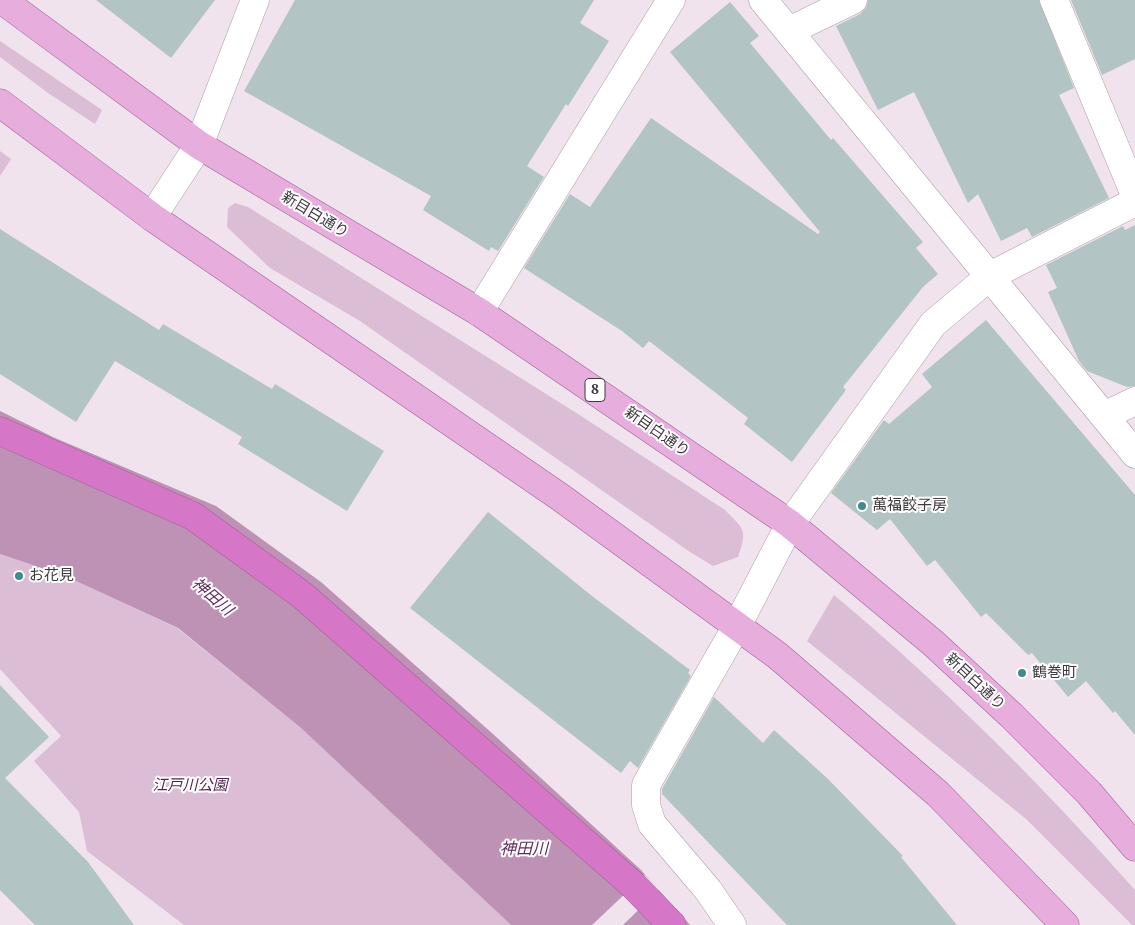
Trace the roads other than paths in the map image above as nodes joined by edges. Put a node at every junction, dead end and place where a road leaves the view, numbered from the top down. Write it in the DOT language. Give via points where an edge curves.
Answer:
graph roads {
  1 [pos="2,0"];
  2 [pos="255,0"];
  3 [pos="671,0"];
  4 [pos="763,0"];
  5 [pos="853,0"];
  6 [pos="1054,0"];
  7 [pos="789,32"];
  8 [pos="0,103"];
  9 [pos="198,145"];
  10 [pos="1135,195"];
  11 [pos="1135,202"];
  12 [pos="152,217"];
  13 [pos="990,276"];
  14 [pos="479,312"];
  15 [pos="1135,401"];
  16 [pos="1104,416"];
  17 [pos="0,431"];
  18 [pos="1135,454"];
  19 [pos="790,524"];
  20 [pos="738,626"];
  21 [pos="1135,847"];
  22 [pos="672,925"];
  23 [pos="732,925"];
  24 [pos="1065,925"];
  1 -- 9 [label="main road, 新目白通り / 8"];
  2 -- 9 [label="street"];
  3 -- 14 [label="street"];
  4 -- 7 [label="street"];
  5 -- 7 [label="street"];
  6 -- 10 [label="street"];
  7 -- 13 [label="street"];
  8 -- 12 [label="main road"];
  9 -- 12 [label="street"];
  9 -- 14 [label="main road, 新目白通り / 8"];
  11 -- 13 [label="street"];
  12 -- 20 [label="main road" via="560,497"];
  13 -- 16 [label="street"];
  13 -- 19 [label="street" via="933,324"];
  14 -- 19 [label="main road, 新目白通り / 8"];
  15 -- 16 [label="street"];
  16 -- 18 [label="street"];
  17 -- 22 [label="highway" via="193,516 302,595 625,879"];
  19 -- 20 [label="street"];
  19 -- 21 [label="main road, 新目白通り / 8" via="934,643 1012,716 1090,793"];
  20 -- 23 [label="street" via="646,784 646,805 652,824 708,890"];
  20 -- 24 [label="main road" via="778,656 938,794"];
}
